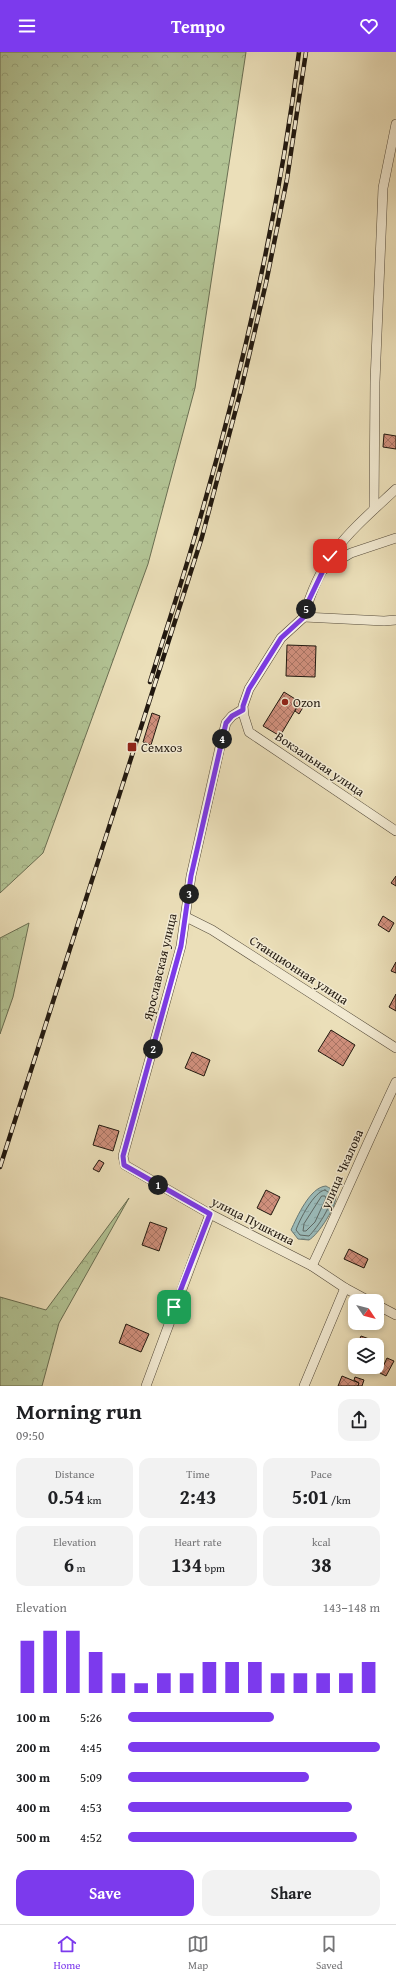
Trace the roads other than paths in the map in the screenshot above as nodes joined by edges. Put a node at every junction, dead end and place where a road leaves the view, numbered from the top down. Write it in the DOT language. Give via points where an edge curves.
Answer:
graph roads {
  1 [pos="396,124"];
  2 [pos="396,489"];
  3 [pos="374,509"];
  4 [pos="396,538"];
  5 [pos="321,571"];
  6 [pos="304,617"];
  7 [pos="396,620"];
  8 [pos="243,710"];
  9 [pos="396,831"];
  10 [pos="186,917"];
  11 [pos="396,1048"];
  12 [pos="396,1082"];
  13 [pos="124,1165"];
  14 [pos="210,1214"];
  15 [pos="312,1266"];
  16 [pos="345,1288"];
  17 [pos="356,1294"];
  18 [pos="384,1309"];
  19 [pos="396,1315"];
  20 [pos="146,1386"];
  21 [pos="304,1386"];
  1 -- 3 [label="street" via="383,188 375,382"];
  2 -- 3 [label="street"];
  3 -- 5 [label="street" via="346,536"];
  4 -- 5 [label="street" via="351,553"];
  5 -- 6 [label="street"];
  6 -- 7 [label="street"];
  6 -- 8 [label="street" via="281,638 249,689"];
  8 -- 9 [label="street, Вокзальная улица" via="249,732"];
  8 -- 10 [label="street, Ярославская улица" via="226,723 191,876"];
  10 -- 11 [label="street, Станционная улица" via="212,930"];
  10 -- 13 [label="street, Ярославская улица" via="181,946 123,1156"];
  12 -- 15 [label="street, улица Чкалова" via="358,1160 346,1193"];
  13 -- 14 [label="street, улица Пушкина"];
  14 -- 15 [label="street, улица Пушкина"];
  14 -- 20 [label="street"];
  15 -- 16 [label="street, улица Пушкина"];
  16 -- 17 [label="street, улица Пушкина"];
  16 -- 21 [label="street"];
  18 -- 19 [label="street"];
}
